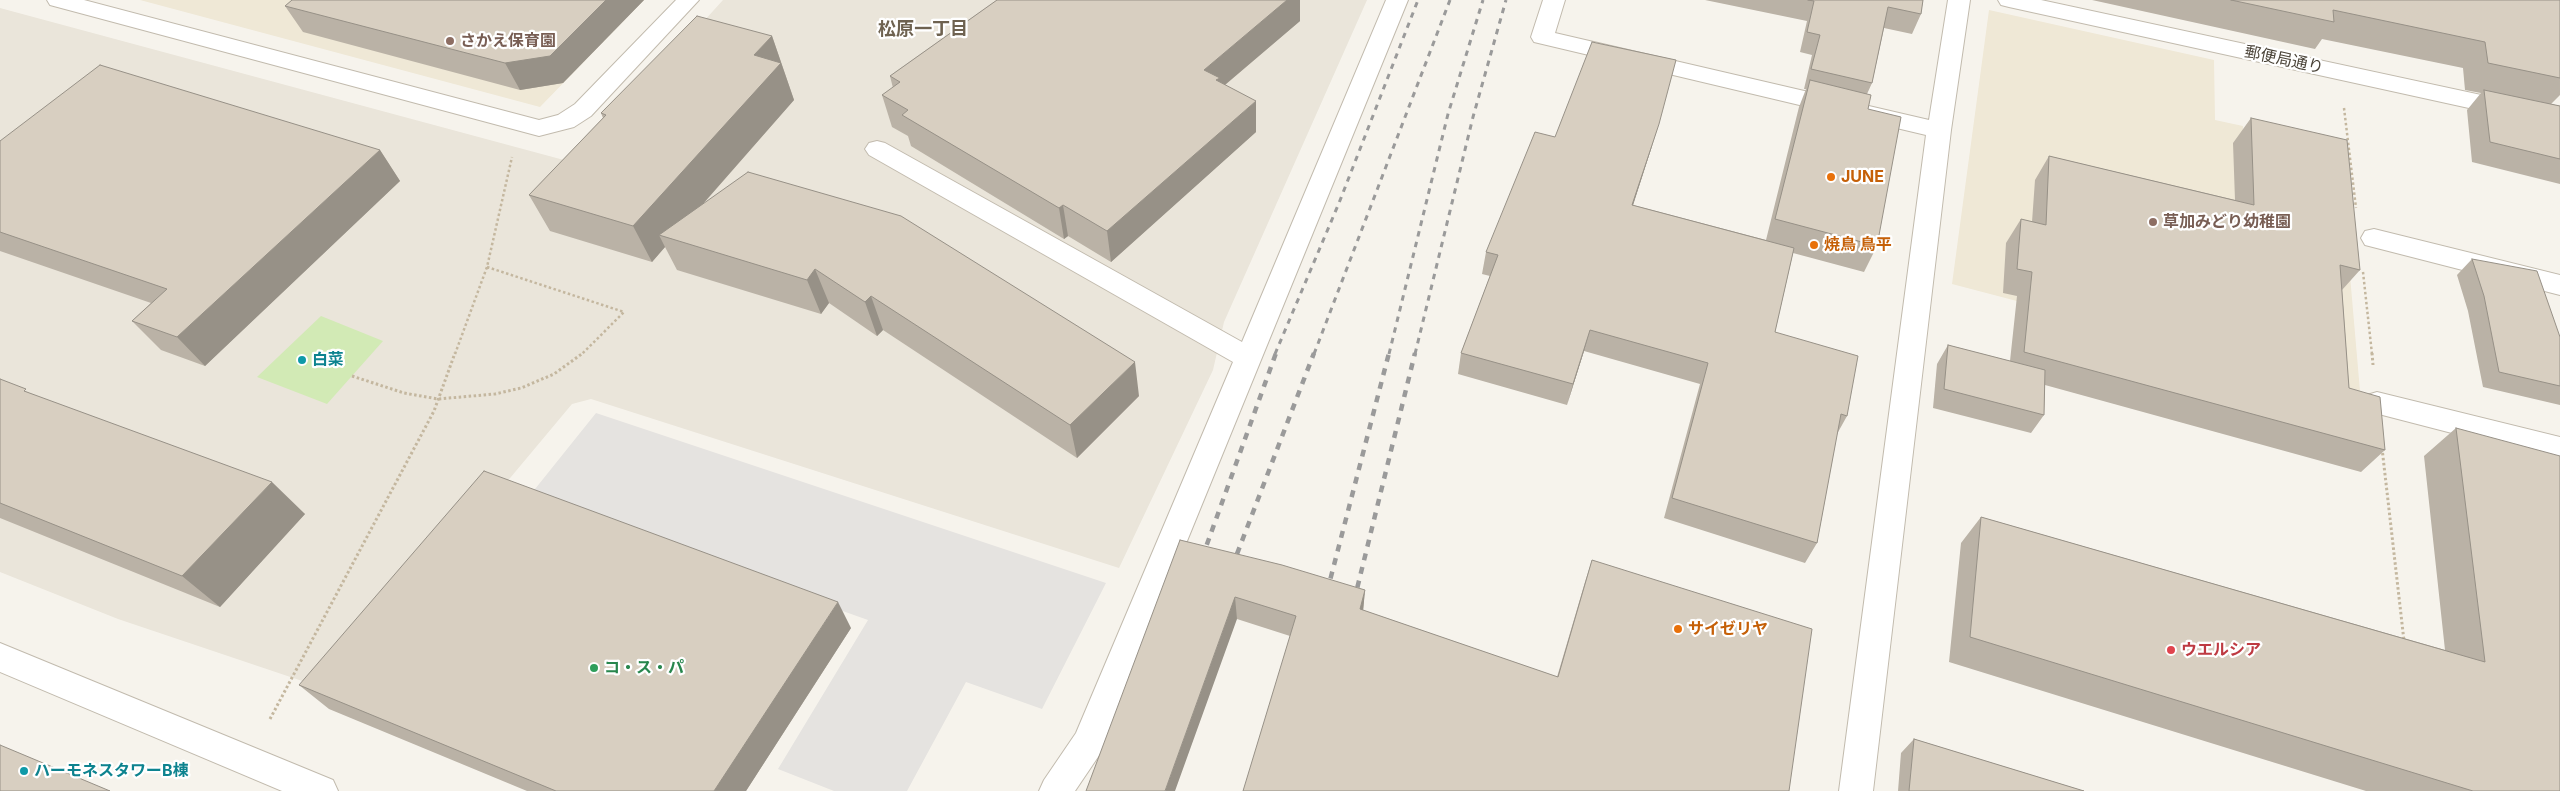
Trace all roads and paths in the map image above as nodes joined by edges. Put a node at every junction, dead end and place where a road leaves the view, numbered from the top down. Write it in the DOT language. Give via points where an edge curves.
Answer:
graph roads {
  1 [pos="58,0"];
  2 [pos="688,0"];
  3 [pos="1397,0"];
  4 [pos="1554,0"];
  5 [pos="1959,0"];
  6 [pos="2009,0"];
  7 [pos="2560,120"];
  8 [pos="1939,130"];
  9 [pos="877,148"];
  10 [pos="513,152"];
  11 [pos="2374,238"];
  12 [pos="486,267"];
  13 [pos="2560,285"];
  14 [pos="1248,358"];
  15 [pos="352,376"];
  16 [pos="438,399"];
  17 [pos="2377,403"];
  18 [pos="2560,449"];
  19 [pos="0,657"];
  20 [pos="270,719"];
  21 [pos="321,791"];
  22 [pos="1056,791"];
  23 [pos="1856,791"];
  1 -- 2 [label="street" via="539,128 566,121 583,110"];
  3 -- 14 [label="street"];
  4 -- 8 [label="street" via="1542,37"];
  5 -- 8 [label="street"];
  6 -- 7 [label="street, 郵便局通り"];
  8 -- 23 [label="street"];
  9 -- 14 [label="street"];
  10 -- 12 [label="path"];
  11 -- 13 [label="street"];
  12 -- 16 [label="path"];
  12 -- 16 [label="path" via="624,312 585,352 554,374 521,388 495,394"];
  14 -- 22 [label="street" via="1088,743"];
  15 -- 16 [label="path" via="404,393"];
  16 -- 20 [label="path"];
  17 -- 18 [label="street"];
  19 -- 21 [label="street"];
}
